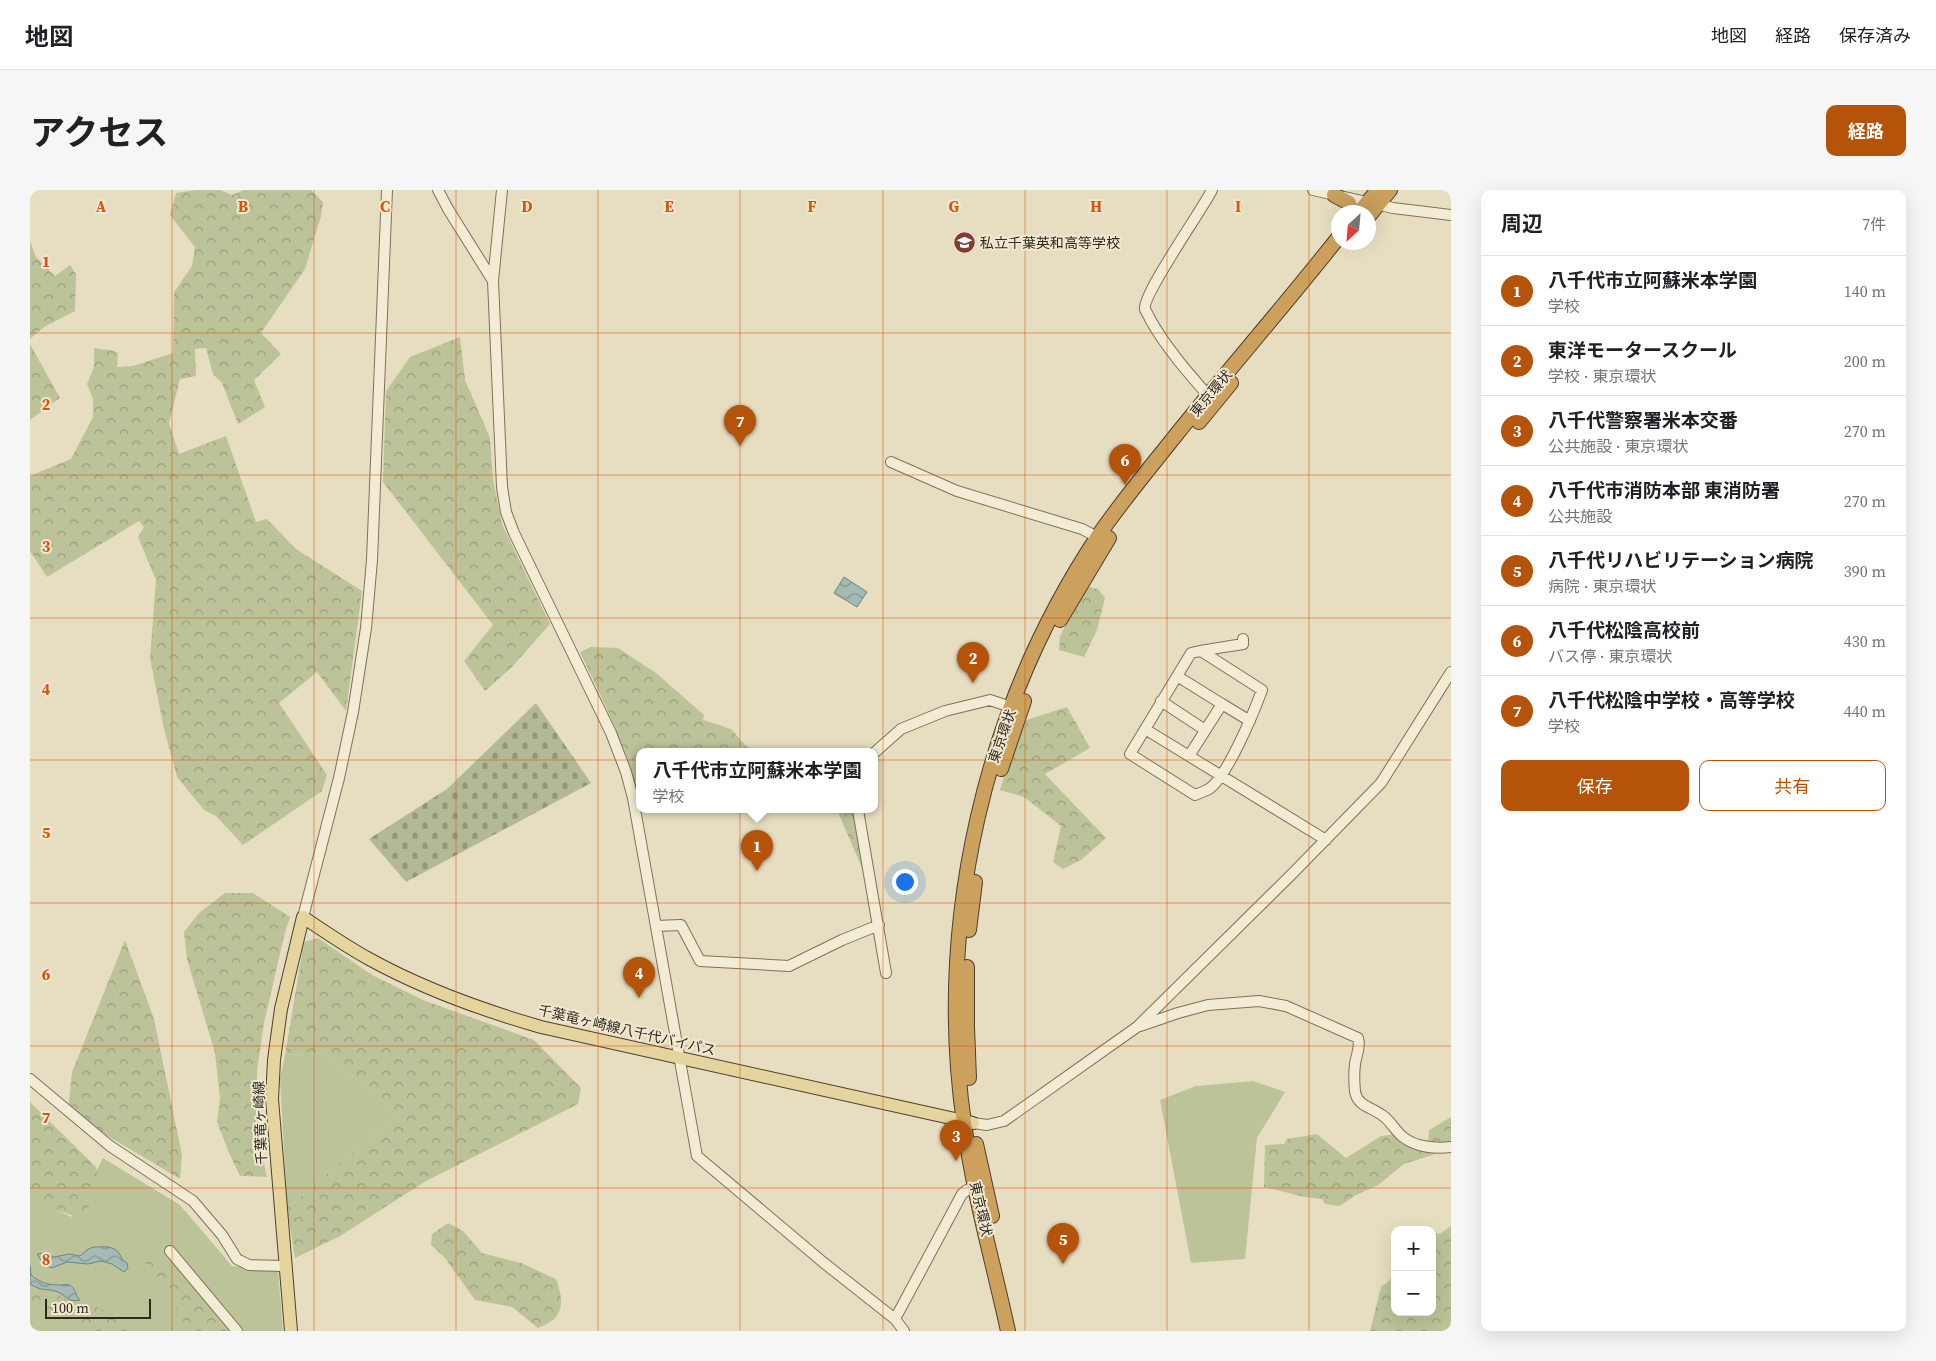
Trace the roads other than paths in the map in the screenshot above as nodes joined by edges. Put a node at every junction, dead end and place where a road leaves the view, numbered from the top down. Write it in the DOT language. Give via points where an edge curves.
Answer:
graph roads {
  1 [pos="387,190"];
  2 [pos="438,190"];
  3 [pos="502,190"];
  4 [pos="1212,190"];
  5 [pos="1313,190"];
  6 [pos="1390,190"];
  7 [pos="1334,193"];
  8 [pos="1371,202"];
  9 [pos="1349,205"];
  10 [pos="1451,215"];
  11 [pos="1331,247"];
  12 [pos="1340,250"];
  13 [pos="493,281"];
  14 [pos="1211,399"];
  15 [pos="891,462"];
  16 [pos="1102,539"];
  17 [pos="1243,639"];
  18 [pos="1202,651"];
  19 [pos="1451,672"];
  20 [pos="1177,676"];
  21 [pos="1162,701"];
  22 [pos="1222,704"];
  23 [pos="1011,707"];
  24 [pos="1250,721"];
  25 [pos="1145,729"];
  26 [pos="1205,730"];
  27 [pos="878,749"];
  28 [pos="1189,756"];
  29 [pos="1221,775"];
  30 [pos="858,813"];
  31 [pos="1326,840"];
  32 [pos="303,917"];
  33 [pos="656,926"];
  34 [pos="879,926"];
  35 [pos="886,973"];
  36 [pos="1137,1027"];
  37 [pos="680,1058"];
  38 [pos="30,1079"];
  39 [pos="968,1122"];
  40 [pos="1451,1147"];
  41 [pos="975,1188"];
  42 [pos="170,1251"];
  43 [pos="284,1266"];
  44 [pos="895,1319"];
  45 [pos="237,1331"];
  46 [pos="290,1331"];
  47 [pos="904,1331"];
  48 [pos="1008,1331"];
  49 [pos="1017,1331"];
  1 -- 32 [label="street" via="372,560 366,628 339,778"];
  2 -- 13 [label="street"];
  3 -- 13 [label="street"];
  4 -- 14 [label="street" via="1161,272 1145,308 1160,336"];
  5 -- 7 [label="street"];
  6 -- 8 [label="highway"];
  7 -- 8 [label="street"];
  7 -- 9 [label="highway"];
  8 -- 10 [label="street"];
  11 -- 14 [label="highway, 東京環状"];
  12 -- 14 [label="highway, 東京環状"];
  13 -- 33 [label="street" via="498,423 506,512 611,733 626,772"];
  14 -- 16 [label="highway, 東京環状"];
  15 -- 16 [label="street" via="957,491 1082,529"];
  16 -- 23 [label="highway, 東京環状" via="1063,594"];
  16 -- 39 [label="highway, 東京環状" via="1043,656 1021,708 989,811 975,881 968,946"];
  17 -- 18 [label="street" via="1243,644"];
  18 -- 20 [label="street" via="1191,653"];
  18 -- 24 [label="street" via="1262,690"];
  19 -- 31 [label="street" via="1381,783"];
  20 -- 21 [label="street"];
  20 -- 22 [label="street"];
  21 -- 25 [label="street"];
  21 -- 26 [label="street"];
  22 -- 24 [label="street"];
  22 -- 26 [label="street"];
  23 -- 27 [label="street" via="990,700 945,712 901,729"];
  23 -- 39 [label="highway, 東京環状" via="983,797 962,904 956,1030"];
  24 -- 29 [label="street"];
  25 -- 28 [label="street"];
  25 -- 29 [label="street" via="1130,754 1195,795 1210,788"];
  26 -- 28 [label="street"];
  28 -- 29 [label="street"];
  29 -- 31 [label="street"];
  30 -- 34 [label="street"];
  31 -- 36 [label="street"];
  32 -- 37 [label="main road, 千葉竜ヶ崎線八千代バイパス" via="372,961 470,1004 541,1027"];
  32 -- 43 [label="main road, 千葉竜ヶ崎線" via="281,1009 273,1080 273,1124"];
  33 -- 34 [label="street" via="681,925 700,960 788,966"];
  33 -- 37 [label="street"];
  34 -- 35 [label="street"];
  36 -- 39 [label="street" via="1004,1121 987,1125"];
  36 -- 40 [label="street" via="1208,1005 1259,1001 1286,1006 1358,1038 1360,1044 1354,1079 1359,1102 1388,1119 1404,1138 1416,1144"];
  37 -- 39 [label="main road, 千葉竜ヶ崎線八千代バイパス"];
  37 -- 44 [label="street" via="697,1156"];
  38 -- 43 [label="street" via="110,1146 193,1201 222,1235 237,1259 249,1265"];
  39 -- 41 [label="highway, 東京環状"];
  39 -- 49 [label="highway, 東京環状"];
  41 -- 44 [label="street" via="962,1194"];
  41 -- 48 [label="highway, 東京環状"];
  42 -- 45 [label="street"];
  43 -- 46 [label="main road, 千葉竜ヶ崎線"];
  44 -- 47 [label="street"];
}
